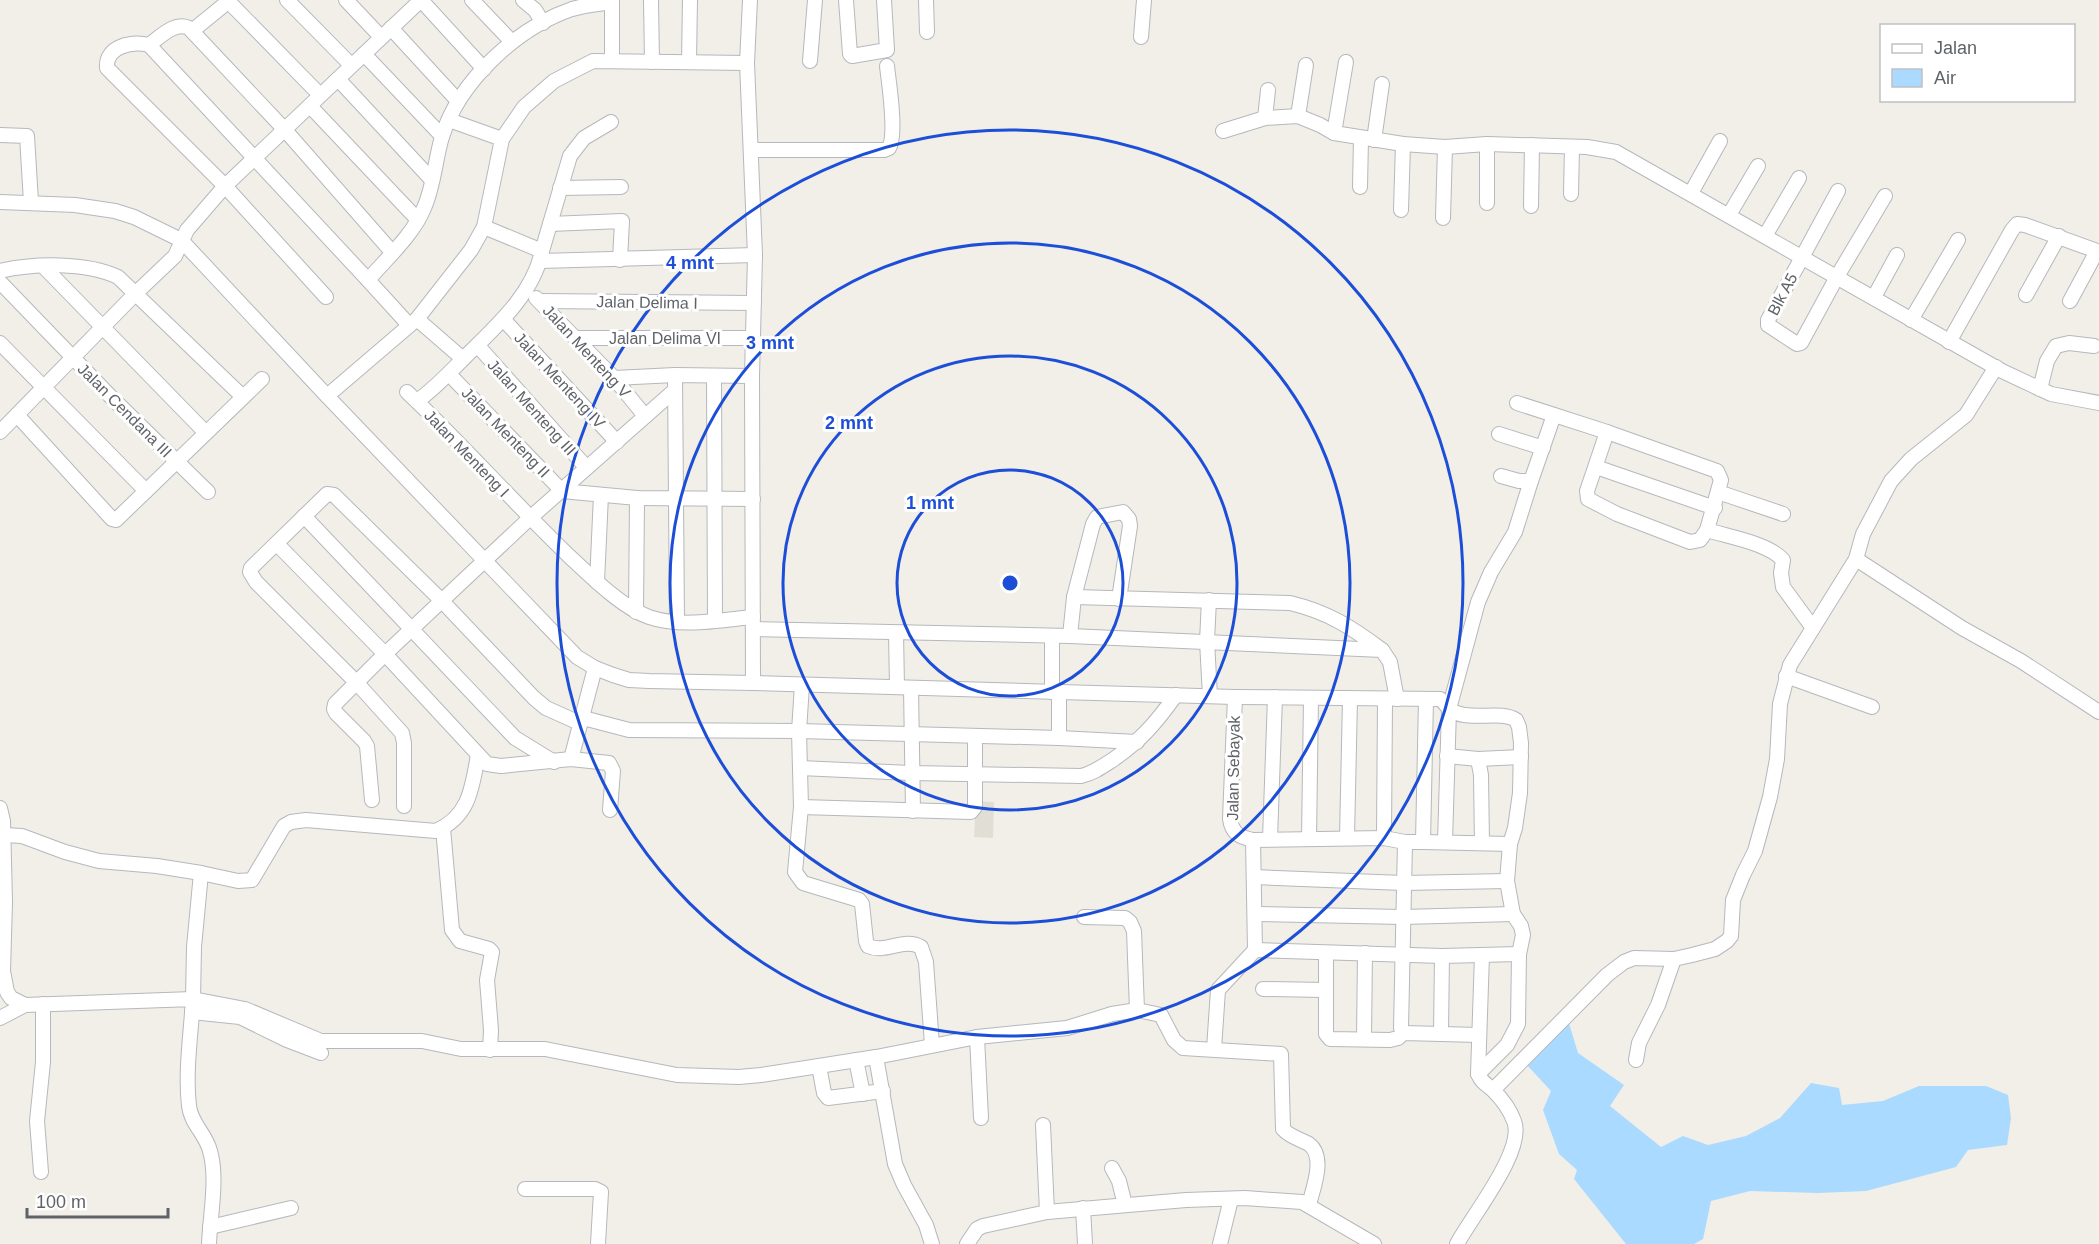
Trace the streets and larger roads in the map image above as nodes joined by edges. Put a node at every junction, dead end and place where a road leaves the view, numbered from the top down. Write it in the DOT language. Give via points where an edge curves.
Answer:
graph roads {
  1 [pos="287,0"];
  2 [pos="346,0"];
  3 [pos="421,0"];
  4 [pos="471,0"];
  5 [pos="523,0"];
  6 [pos="651,0"];
  7 [pos="690,0"];
  8 [pos="750,0"];
  9 [pos="815,0"];
  10 [pos="846,0"];
  11 [pos="884,0"];
  12 [pos="926,0"];
  13 [pos="1144,0"];
  14 [pos="229,1"];
  15 [pos="612,1"];
  16 [pos="576,4"];
  17 [pos="536,5"];
  18 [pos="543,23"];
  19 [pos="192,31"];
  20 [pos="927,32"];
  21 [pos="386,33"];
  22 [pos="1141,37"];
  23 [pos="512,42"];
  24 [pos="149,45"];
  25 [pos="364,54"];
  26 [pos="612,60"];
  27 [pos="689,60"];
  28 [pos="652,62"];
  29 [pos="810,62"];
  30 [pos="1346,62"];
  31 [pos="747,63"];
  32 [pos="351,65"];
  33 [pos="1306,65"];
  34 [pos="888,66"];
  35 [pos="484,69"];
  36 [pos="338,79"];
  37 [pos="1382,84"];
  38 [pos="1268,90"];
  39 [pos="320,95"];
  40 [pos="458,101"];
  41 [pos="310,106"];
  42 [pos="1298,116"];
  43 [pos="1266,117"];
  44 [pos="449,120"];
  45 [pos="611,123"];
  46 [pos="285,130"];
  47 [pos="1222,131"];
  48 [pos="1335,133"];
  49 [pos="0,135"];
  50 [pos="442,136"];
  51 [pos="502,139"];
  52 [pos="1368,139"];
  53 [pos="1720,141"];
  54 [pos="1403,144"];
  55 [pos="1487,144"];
  56 [pos="1532,145"];
  57 [pos="1445,147"];
  58 [pos="1572,147"];
  59 [pos="752,150"];
  60 [pos="254,159"];
  61 [pos="1758,165"];
  62 [pos="1799,178"];
  63 [pos="432,180"];
  64 [pos="225,186"];
  65 [pos="621,187"];
  66 [pos="1360,187"];
  67 [pos="560,188"];
  68 [pos="1838,191"];
  69 [pos="1690,193"];
  70 [pos="1572,194"];
  71 [pos="1885,196"];
  72 [pos="0,202"];
  73 [pos="31,202"];
  74 [pos="1487,203"];
  75 [pos="1531,206"];
  76 [pos="1401,210"];
  77 [pos="1729,215"];
  78 [pos="1443,219"];
  79 [pos="418,220"];
  80 [pos="550,224"];
  81 [pos="484,227"];
  82 [pos="1765,236"];
  83 [pos="2059,237"];
  84 [pos="181,240"];
  85 [pos="1958,240"];
  86 [pos="392,252"];
  87 [pos="755,255"];
  88 [pos="1897,255"];
  89 [pos="541,256"];
  90 [pos="1802,257"];
  91 [pos="620,260"];
  92 [pos="43,266"];
  93 [pos="0,271"];
  94 [pos="1837,276"];
  95 [pos="368,280"];
  96 [pos="0,282"];
  97 [pos="525,290"];
  98 [pos="136,293"];
  99 [pos="2026,295"];
  100 [pos="326,297"];
  101 [pos="1874,297"];
  102 [pos="540,301"];
  103 [pos="2070,301"];
  104 [pos="753,303"];
  105 [pos="503,319"];
  106 [pos="1911,320"];
  107 [pos="413,322"];
  108 [pos="103,327"];
  109 [pos="576,338"];
  110 [pos="753,338"];
  111 [pos="1949,342"];
  112 [pos="0,343"];
  113 [pos="478,346"];
  114 [pos="2094,346"];
  115 [pos="73,358"];
  116 [pos="464,359"];
  117 [pos="1993,365"];
  118 [pos="449,374"];
  119 [pos="675,375"];
  120 [pos="714,376"];
  121 [pos="753,376"];
  122 [pos="614,378"];
  123 [pos="262,380"];
  124 [pos="2040,389"];
  125 [pos="47,390"];
  126 [pos="675,390"];
  127 [pos="327,396"];
  128 [pos="243,397"];
  129 [pos="1517,403"];
  130 [pos="2099,403"];
  131 [pos="16,415"];
  132 [pos="1554,415"];
  133 [pos="645,416"];
  134 [pos="0,432"];
  135 [pos="1606,432"];
  136 [pos="206,433"];
  137 [pos="1499,434"];
  138 [pos="617,442"];
  139 [pos="1543,448"];
  140 [pos="176,462"];
  141 [pos="586,467"];
  142 [pos="1596,467"];
  143 [pos="1501,476"];
  144 [pos="1531,481"];
  145 [pos="146,491"];
  146 [pos="562,491"];
  147 [pos="208,492"];
  148 [pos="1719,492"];
  149 [pos="601,495"];
  150 [pos="716,497"];
  151 [pos="637,498"];
  152 [pos="677,498"];
  153 [pos="753,499"];
  154 [pos="1714,508"];
  155 [pos="1783,514"];
  156 [pos="304,516"];
  157 [pos="528,517"];
  158 [pos="1707,530"];
  159 [pos="277,544"];
  160 [pos="1856,559"];
  161 [pos="484,561"];
  162 [pos="597,582"];
  163 [pos="1074,597"];
  164 [pos="1119,599"];
  165 [pos="1209,600"];
  166 [pos="442,601"];
  167 [pos="636,612"];
  168 [pos="715,621"];
  169 [pos="677,622"];
  170 [pos="753,623"];
  171 [pos="1813,628"];
  172 [pos="411,630"];
  173 [pos="896,633"];
  174 [pos="1070,636"];
  175 [pos="1052,637"];
  176 [pos="1207,641"];
  177 [pos="1382,650"];
  178 [pos="385,654"];
  179 [pos="595,668"];
  180 [pos="1786,676"];
  181 [pos="356,682"];
  182 [pos="753,682"];
  183 [pos="802,685"];
  184 [pos="904,688"];
  185 [pos="1055,692"];
  186 [pos="1176,695"];
  187 [pos="1210,696"];
  188 [pos="1235,697"];
  189 [pos="1275,697"];
  190 [pos="1311,698"];
  191 [pos="1350,699"];
  192 [pos="1391,699"];
  193 [pos="1426,699"];
  194 [pos="1872,707"];
  195 [pos="1449,709"];
  196 [pos="2099,712"];
  197 [pos="582,719"];
  198 [pos="799,731"];
  199 [pos="910,735"];
  200 [pos="975,736"];
  201 [pos="1059,738"];
  202 [pos="1137,742"];
  203 [pos="478,755"];
  204 [pos="1448,756"];
  205 [pos="1521,757"];
  206 [pos="571,759"];
  207 [pos="1478,759"];
  208 [pos="554,762"];
  209 [pos="800,768"];
  210 [pos="911,773"];
  211 [pos="975,774"];
  212 [pos="372,800"];
  213 [pos="404,806"];
  214 [pos="801,807"];
  215 [pos="0,808"];
  216 [pos="610,810"];
  217 [pos="913,811"];
  218 [pos="442,828"];
  219 [pos="4,835"];
  220 [pos="1347,838"];
  221 [pos="1384,838"];
  222 [pos="1270,839"];
  223 [pos="1309,839"];
  224 [pos="1253,840"];
  225 [pos="1405,842"];
  226 [pos="1423,842"];
  227 [pos="1445,842"];
  228 [pos="1482,843"];
  229 [pos="1510,844"];
  230 [pos="201,873"];
  231 [pos="1254,877"];
  232 [pos="1507,881"];
  233 [pos="1403,883"];
  234 [pos="2,902"];
  235 [pos="1255,914"];
  236 [pos="1513,914"];
  237 [pos="1084,917"];
  238 [pos="1403,917"];
  239 [pos="1255,950"];
  240 [pos="1326,953"];
  241 [pos="1365,953"];
  242 [pos="1402,954"];
  243 [pos="1519,954"];
  244 [pos="1482,955"];
  245 [pos="1442,956"];
  246 [pos="1674,959"];
  247 [pos="1263,989"];
  248 [pos="1325,990"];
  249 [pos="43,1004"];
  250 [pos="25,1005"];
  251 [pos="193,1005"];
  252 [pos="1137,1010"];
  253 [pos="0,1018"];
  254 [pos="1403,1033"];
  255 [pos="1441,1033"];
  256 [pos="1479,1035"];
  257 [pos="977,1037"];
  258 [pos="1364,1039"];
  259 [pos="932,1045"];
  260 [pos="1215,1049"];
  261 [pos="490,1050"];
  262 [pos="321,1053"];
  263 [pos="876,1056"];
  264 [pos="856,1060"];
  265 [pos="1636,1060"];
  266 [pos="819,1066"];
  267 [pos="1478,1074"];
  268 [pos="1493,1090"];
  269 [pos="883,1091"];
  270 [pos="863,1094"];
  271 [pos="981,1118"];
  272 [pos="1043,1125"];
  273 [pos="1112,1168"];
  274 [pos="41,1172"];
  275 [pos="525,1189"];
  276 [pos="1231,1199"];
  277 [pos="1125,1205"];
  278 [pos="1309,1205"];
  279 [pos="291,1208"];
  280 [pos="1083,1208"];
  281 [pos="1047,1212"];
  282 [pos="210,1227"];
  283 [pos="209,1244"];
  284 [pos="598,1244"];
  285 [pos="932,1244"];
  286 [pos="967,1244"];
  287 [pos="1085,1244"];
  288 [pos="1220,1244"];
  289 [pos="1374,1244"];
  290 [pos="1457,1244"];
  1 -- 32 [label="street"];
  2 -- 21 [label="street"];
  3 -- 21 [label="street"];
  3 -- 35 [label="street"];
  4 -- 23 [label="street"];
  5 -- 17 [label="street"];
  6 -- 28 [label="street"];
  7 -- 27 [label="street"];
  8 -- 31 [label="street"];
  9 -- 29 [label="street"];
  10 -- 11 [label="street" via="852,56 887,50"];
  12 -- 20 [label="street"];
  13 -- 22 [label="street"];
  14 -- 19 [label="street"];
  14 -- 39 [label="street"];
  15 -- 16 [label="street"];
  15 -- 26 [label="street"];
  16 -- 18 [label="street"];
  17 -- 18 [label="street"];
  18 -- 23 [label="street"];
  19 -- 24 [label="street" via="184,26 175,27"];
  19 -- 46 [label="street"];
  21 -- 25 [label="street"];
  21 -- 40 [label="street"];
  23 -- 35 [label="street"];
  24 -- 60 [label="street"];
  24 -- 64 [label="street" via="133,43 117,49 107,68"];
  25 -- 32 [label="street"];
  25 -- 50 [label="street"];
  26 -- 28 [label="street"];
  26 -- 51 [label="street" via="593,61 554,81 524,107"];
  27 -- 28 [label="street"];
  27 -- 31 [label="street"];
  30 -- 48 [label="street"];
  31 -- 59 [label="street"];
  32 -- 36 [label="street"];
  33 -- 42 [label="street"];
  34 -- 59 [label="street" via="892,110 889,148"];
  35 -- 40 [label="street"];
  36 -- 39 [label="street"];
  36 -- 63 [label="street"];
  37 -- 52 [label="street"];
  38 -- 43 [label="street"];
  39 -- 41 [label="street"];
  40 -- 44 [label="street"];
  41 -- 46 [label="street"];
  41 -- 79 [label="street"];
  42 -- 43 [label="street"];
  42 -- 48 [label="street"];
  43 -- 47 [label="street"];
  44 -- 50 [label="street"];
  44 -- 51 [label="street"];
  45 -- 67 [label="street" via="584,138 574,149"];
  46 -- 60 [label="street"];
  46 -- 86 [label="street"];
  48 -- 52 [label="street"];
  49 -- 73 [label="street" via="27,136"];
  50 -- 63 [label="street"];
  51 -- 81 [label="street"];
  52 -- 54 [label="street"];
  52 -- 66 [label="street"];
  53 -- 69 [label="street"];
  54 -- 57 [label="street"];
  54 -- 76 [label="street"];
  55 -- 56 [label="street"];
  55 -- 57 [label="street"];
  55 -- 74 [label="street"];
  56 -- 58 [label="street"];
  56 -- 75 [label="street"];
  57 -- 78 [label="street"];
  58 -- 69 [label="street" via="1616,152"];
  58 -- 70 [label="street"];
  59 -- 87 [label="street"];
  60 -- 64 [label="street"];
  60 -- 95 [label="street"];
  61 -- 77 [label="street"];
  62 -- 82 [label="street"];
  63 -- 79 [label="street"];
  64 -- 84 [label="street"];
  64 -- 100 [label="street"];
  65 -- 67 [label="street"];
  67 -- 80 [label="street"];
  68 -- 90 [label="street"];
  69 -- 77 [label="street"];
  71 -- 94 [label="street"];
  72 -- 73 [label="street"];
  73 -- 84 [label="street" via="115,211"];
  77 -- 82 [label="street"];
  79 -- 86 [label="street"];
  80 -- 89 [label="street"];
  80 -- 91 [label="street" via="622,221"];
  81 -- 89 [label="street"];
  81 -- 107 [label="street" via="471,250"];
  82 -- 90 [label="street"];
  83 -- 99 [label="street"];
  83 -- 103 [label="street" via="2097,252"];
  83 -- 111 [label="street" via="2018,224"];
  84 -- 98 [label="street" via="175,256"];
  84 -- 127 [label="street"];
  85 -- 106 [label="street"];
  86 -- 95 [label="street"];
  87 -- 91 [label="street"];
  87 -- 104 [label="street"];
  88 -- 101 [label="street"];
  89 -- 91 [label="street"];
  89 -- 97 [label="street"];
  90 -- 94 [label="street"];
  90 -- 94 [label="street, Blk A5" via="1767,322 1797,344 1802,343"];
  92 -- 93 [label="street"];
  92 -- 98 [label="street" via="107,272"];
  92 -- 108 [label="street"];
  94 -- 101 [label="street"];
  95 -- 107 [label="street"];
  96 -- 115 [label="street, Jalan Cendana III"];
  97 -- 102 [label="street, Jalan Menteng V"];
  97 -- 105 [label="street"];
  98 -- 108 [label="street"];
  98 -- 128 [label="street"];
  101 -- 106 [label="street"];
  102 -- 104 [label="street, Jalan Delima I"];
  102 -- 109 [label="street, Jalan Menteng V"];
  104 -- 110 [label="street"];
  105 -- 113 [label="street"];
  105 -- 138 [label="street, Jalan Menteng IV"];
  106 -- 111 [label="street"];
  107 -- 116 [label="street"];
  107 -- 127 [label="street"];
  108 -- 115 [label="street"];
  108 -- 136 [label="street"];
  109 -- 110 [label="street, Jalan Delima VI"];
  109 -- 122 [label="street, Jalan Menteng V"];
  110 -- 121 [label="street"];
  111 -- 117 [label="street"];
  112 -- 125 [label="street"];
  113 -- 116 [label="street"];
  113 -- 141 [label="street, Jalan Menteng III"];
  114 -- 124 [label="street" via="2056,346 2047,361"];
  115 -- 125 [label="street"];
  115 -- 140 [label="street, Jalan Cendana III"];
  116 -- 118 [label="street"];
  117 -- 124 [label="street"];
  117 -- 160 [label="street" via="1971,409 1891,481 1863,534"];
  118 -- 146 [label="street, Jalan Menteng II"];
  118 -- 157 [label="street, Jalan Menteng I" via="412,397"];
  119 -- 120 [label="street"];
  119 -- 122 [label="street"];
  119 -- 126 [label="street"];
  120 -- 121 [label="street"];
  120 -- 150 [label="street"];
  121 -- 153 [label="street"];
  122 -- 133 [label="street, Jalan Menteng V"];
  123 -- 128 [label="street"];
  124 -- 130 [label="street" via="2064,398"];
  125 -- 131 [label="street"];
  125 -- 145 [label="street"];
  126 -- 133 [label="street"];
  126 -- 152 [label="street"];
  127 -- 161 [label="street"];
  128 -- 136 [label="street"];
  129 -- 132 [label="street"];
  131 -- 134 [label="street"];
  131 -- 145 [label="street" via="112,519 119,519"];
  132 -- 135 [label="street"];
  132 -- 139 [label="street"];
  133 -- 138 [label="street"];
  135 -- 142 [label="street"];
  135 -- 148 [label="street" via="1717,471 1721,480"];
  136 -- 140 [label="street"];
  137 -- 139 [label="street"];
  138 -- 141 [label="street"];
  139 -- 144 [label="street"];
  140 -- 145 [label="street"];
  140 -- 147 [label="street, Jalan Cendana III"];
  141 -- 146 [label="street"];
  142 -- 154 [label="street"];
  142 -- 158 [label="street" via="1587,491 1593,503 1690,542 1700,540"];
  143 -- 144 [label="street"];
  144 -- 195 [label="street" via="1515,532 1478,603"];
  146 -- 149 [label="street"];
  146 -- 157 [label="street"];
  148 -- 154 [label="street"];
  148 -- 155 [label="street"];
  149 -- 151 [label="street"];
  149 -- 162 [label="street"];
  150 -- 152 [label="street"];
  150 -- 153 [label="street"];
  150 -- 168 [label="street"];
  151 -- 152 [label="street"];
  151 -- 167 [label="street"];
  152 -- 169 [label="street"];
  153 -- 170 [label="street"];
  154 -- 158 [label="street"];
  156 -- 159 [label="street"];
  156 -- 166 [label="street" via="324,496 334,495"];
  156 -- 172 [label="street"];
  157 -- 161 [label="street"];
  157 -- 162 [label="street, Jalan Menteng I"];
  158 -- 171 [label="street" via="1778,554 1783,560 1783,587"];
  159 -- 178 [label="street"];
  159 -- 181 [label="street" via="251,568 251,576"];
  160 -- 171 [label="street"];
  160 -- 196 [label="street"];
  161 -- 166 [label="street"];
  161 -- 179 [label="street" via="577,657"];
  162 -- 167 [label="street, Jalan Menteng I"];
  163 -- 164 [label="street"];
  163 -- 164 [label="street" via="1097,517 1123,512 1130,526"];
  163 -- 174 [label="street"];
  164 -- 165 [label="street"];
  165 -- 176 [label="street"];
  165 -- 177 [label="street" via="1308,607 1352,627"];
  166 -- 172 [label="street"];
  166 -- 197 [label="street" via="539,703 575,721"];
  167 -- 169 [label="street"];
  168 -- 169 [label="street"];
  168 -- 170 [label="street"];
  170 -- 173 [label="street"];
  170 -- 182 [label="street"];
  171 -- 180 [label="street"];
  172 -- 178 [label="street"];
  172 -- 208 [label="street" via="515,738"];
  173 -- 175 [label="street"];
  173 -- 184 [label="street"];
  174 -- 175 [label="street"];
  174 -- 176 [label="street"];
  175 -- 185 [label="street"];
  176 -- 177 [label="street"];
  176 -- 187 [label="street"];
  177 -- 192 [label="street" via="1390,662"];
  178 -- 181 [label="street"];
  178 -- 203 [label="street"];
  179 -- 182 [label="street" via="629,680"];
  179 -- 197 [label="street"];
  180 -- 194 [label="street"];
  180 -- 246 [label="street" via="1770,797 1755,851 1733,900 1731,936 1714,949"];
  181 -- 212 [label="street" via="334,709 367,746"];
  181 -- 213 [label="street" via="402,733"];
  182 -- 183 [label="street"];
  183 -- 184 [label="street"];
  183 -- 198 [label="street"];
  184 -- 185 [label="street"];
  184 -- 199 [label="street"];
  185 -- 186 [label="street"];
  185 -- 201 [label="street"];
  186 -- 187 [label="street"];
  186 -- 202 [label="street"];
  187 -- 188 [label="street"];
  188 -- 189 [label="street"];
  188 -- 224 [label="street, Jalan Sebayak" via="1230,819 1241,838"];
  189 -- 190 [label="street"];
  189 -- 222 [label="street"];
  190 -- 191 [label="street"];
  190 -- 223 [label="street"];
  191 -- 192 [label="street"];
  191 -- 220 [label="street"];
  192 -- 193 [label="street"];
  192 -- 221 [label="street"];
  193 -- 195 [label="street" via="1443,700"];
  193 -- 226 [label="street"];
  195 -- 204 [label="street"];
  195 -- 205 [label="street" via="1467,715 1512,718 1519,727"];
  197 -- 198 [label="street" via="629,730"];
  197 -- 206 [label="street"];
  198 -- 199 [label="street"];
  198 -- 209 [label="street"];
  199 -- 200 [label="street"];
  199 -- 210 [label="street"];
  200 -- 201 [label="street"];
  200 -- 211 [label="street"];
  201 -- 202 [label="street"];
  202 -- 211 [label="street" via="1092,773 1081,776"];
  203 -- 208 [label="street" via="494,767"];
  203 -- 218 [label="street" via="471,795"];
  204 -- 207 [label="street"];
  204 -- 227 [label="street"];
  205 -- 207 [label="street"];
  205 -- 229 [label="street"];
  206 -- 208 [label="street"];
  206 -- 216 [label="street" via="612,765"];
  207 -- 228 [label="street"];
  209 -- 210 [label="street"];
  209 -- 214 [label="street"];
  210 -- 211 [label="street"];
  210 -- 217 [label="street"];
  211 -- 217 [label="street" via="975,807 971,812"];
  214 -- 217 [label="street"];
  214 -- 259 [label="street" via="795,872 798,879 859,900 868,946 908,943 921,947 926,962"];
  215 -- 219 [label="street"];
  218 -- 230 [label="street" via="436,831 291,822 284,826 252,880"];
  218 -- 261 [label="street" via="452,930 460,940 492,952 487,980"];
  219 -- 230 [label="street" via="22,836 99,861"];
  219 -- 234 [label="street"];
  220 -- 221 [label="street, Jalan Sebayak"];
  220 -- 223 [label="street, Jalan Sebayak"];
  221 -- 225 [label="street, Jalan Sebayak"];
  222 -- 223 [label="street, Jalan Sebayak"];
  222 -- 224 [label="street, Jalan Sebayak"];
  224 -- 231 [label="street"];
  225 -- 226 [label="street, Jalan Sebayak"];
  225 -- 233 [label="street"];
  226 -- 227 [label="street, Jalan Sebayak"];
  227 -- 228 [label="street, Jalan Sebayak"];
  228 -- 229 [label="street, Jalan Sebayak"];
  229 -- 232 [label="street"];
  230 -- 251 [label="street"];
  231 -- 233 [label="street"];
  231 -- 235 [label="street"];
  232 -- 233 [label="street"];
  232 -- 236 [label="street"];
  233 -- 238 [label="street"];
  234 -- 250 [label="street" via="5,982 11,998"];
  235 -- 238 [label="street"];
  235 -- 239 [label="street"];
  236 -- 238 [label="street"];
  236 -- 243 [label="street" via="1523,934"];
  237 -- 252 [label="street" via="1125,918 1130,922 1134,931"];
  238 -- 242 [label="street"];
  239 -- 240 [label="street"];
  239 -- 260 [label="street" via="1218,990"];
  240 -- 241 [label="street"];
  240 -- 248 [label="street"];
  241 -- 242 [label="street"];
  241 -- 258 [label="street"];
  242 -- 245 [label="street"];
  242 -- 254 [label="street"];
  243 -- 244 [label="street"];
  243 -- 267 [label="street" via="1517,1029 1502,1051"];
  244 -- 245 [label="street"];
  244 -- 256 [label="street"];
  245 -- 255 [label="street"];
  246 -- 265 [label="street" via="1639,1043"];
  246 -- 268 [label="street" via="1634,958 1617,966"];
  247 -- 248 [label="street"];
  248 -- 258 [label="street" via="1327,1036"];
  249 -- 250 [label="street"];
  249 -- 251 [label="street"];
  249 -- 274 [label="street" via="44,1062 37,1121"];
  250 -- 253 [label="street"];
  251 -- 261 [label="street" via="245,1008 321,1041 422,1041"];
  251 -- 262 [label="street" via="240,1017"];
  251 -- 282 [label="street" via="189,1108 211,1155"];
  252 -- 257 [label="street" via="1067,1028"];
  252 -- 260 [label="street" via="1161,1015 1174,1040 1183,1048"];
  254 -- 255 [label="street"];
  254 -- 258 [label="street" via="1390,1040"];
  255 -- 256 [label="street"];
  256 -- 267 [label="street"];
  257 -- 259 [label="street"];
  257 -- 271 [label="street"];
  259 -- 263 [label="street"];
  260 -- 278 [label="street" via="1281,1054 1283,1130 1311,1146 1317,1159"];
  261 -- 266 [label="street" via="557,1050 677,1075 739,1077"];
  263 -- 264 [label="street"];
  263 -- 269 [label="street"];
  264 -- 266 [label="street"];
  264 -- 270 [label="street"];
  266 -- 270 [label="street" via="826,1097"];
  267 -- 268 [label="street"];
  268 -- 290 [label="street" via="1514,1120 1514,1149"];
  269 -- 270 [label="street"];
  269 -- 285 [label="street" via="895,1164"];
  272 -- 281 [label="street"];
  273 -- 277 [label="street"];
  275 -- 284 [label="street" via="601,1192"];
  276 -- 277 [label="street"];
  276 -- 278 [label="street"];
  276 -- 288 [label="street"];
  277 -- 280 [label="street"];
  278 -- 289 [label="street"];
  279 -- 282 [label="street"];
  280 -- 281 [label="street"];
  280 -- 287 [label="street"];
  281 -- 286 [label="street" via="982,1226"];
  282 -- 283 [label="street"];
}
